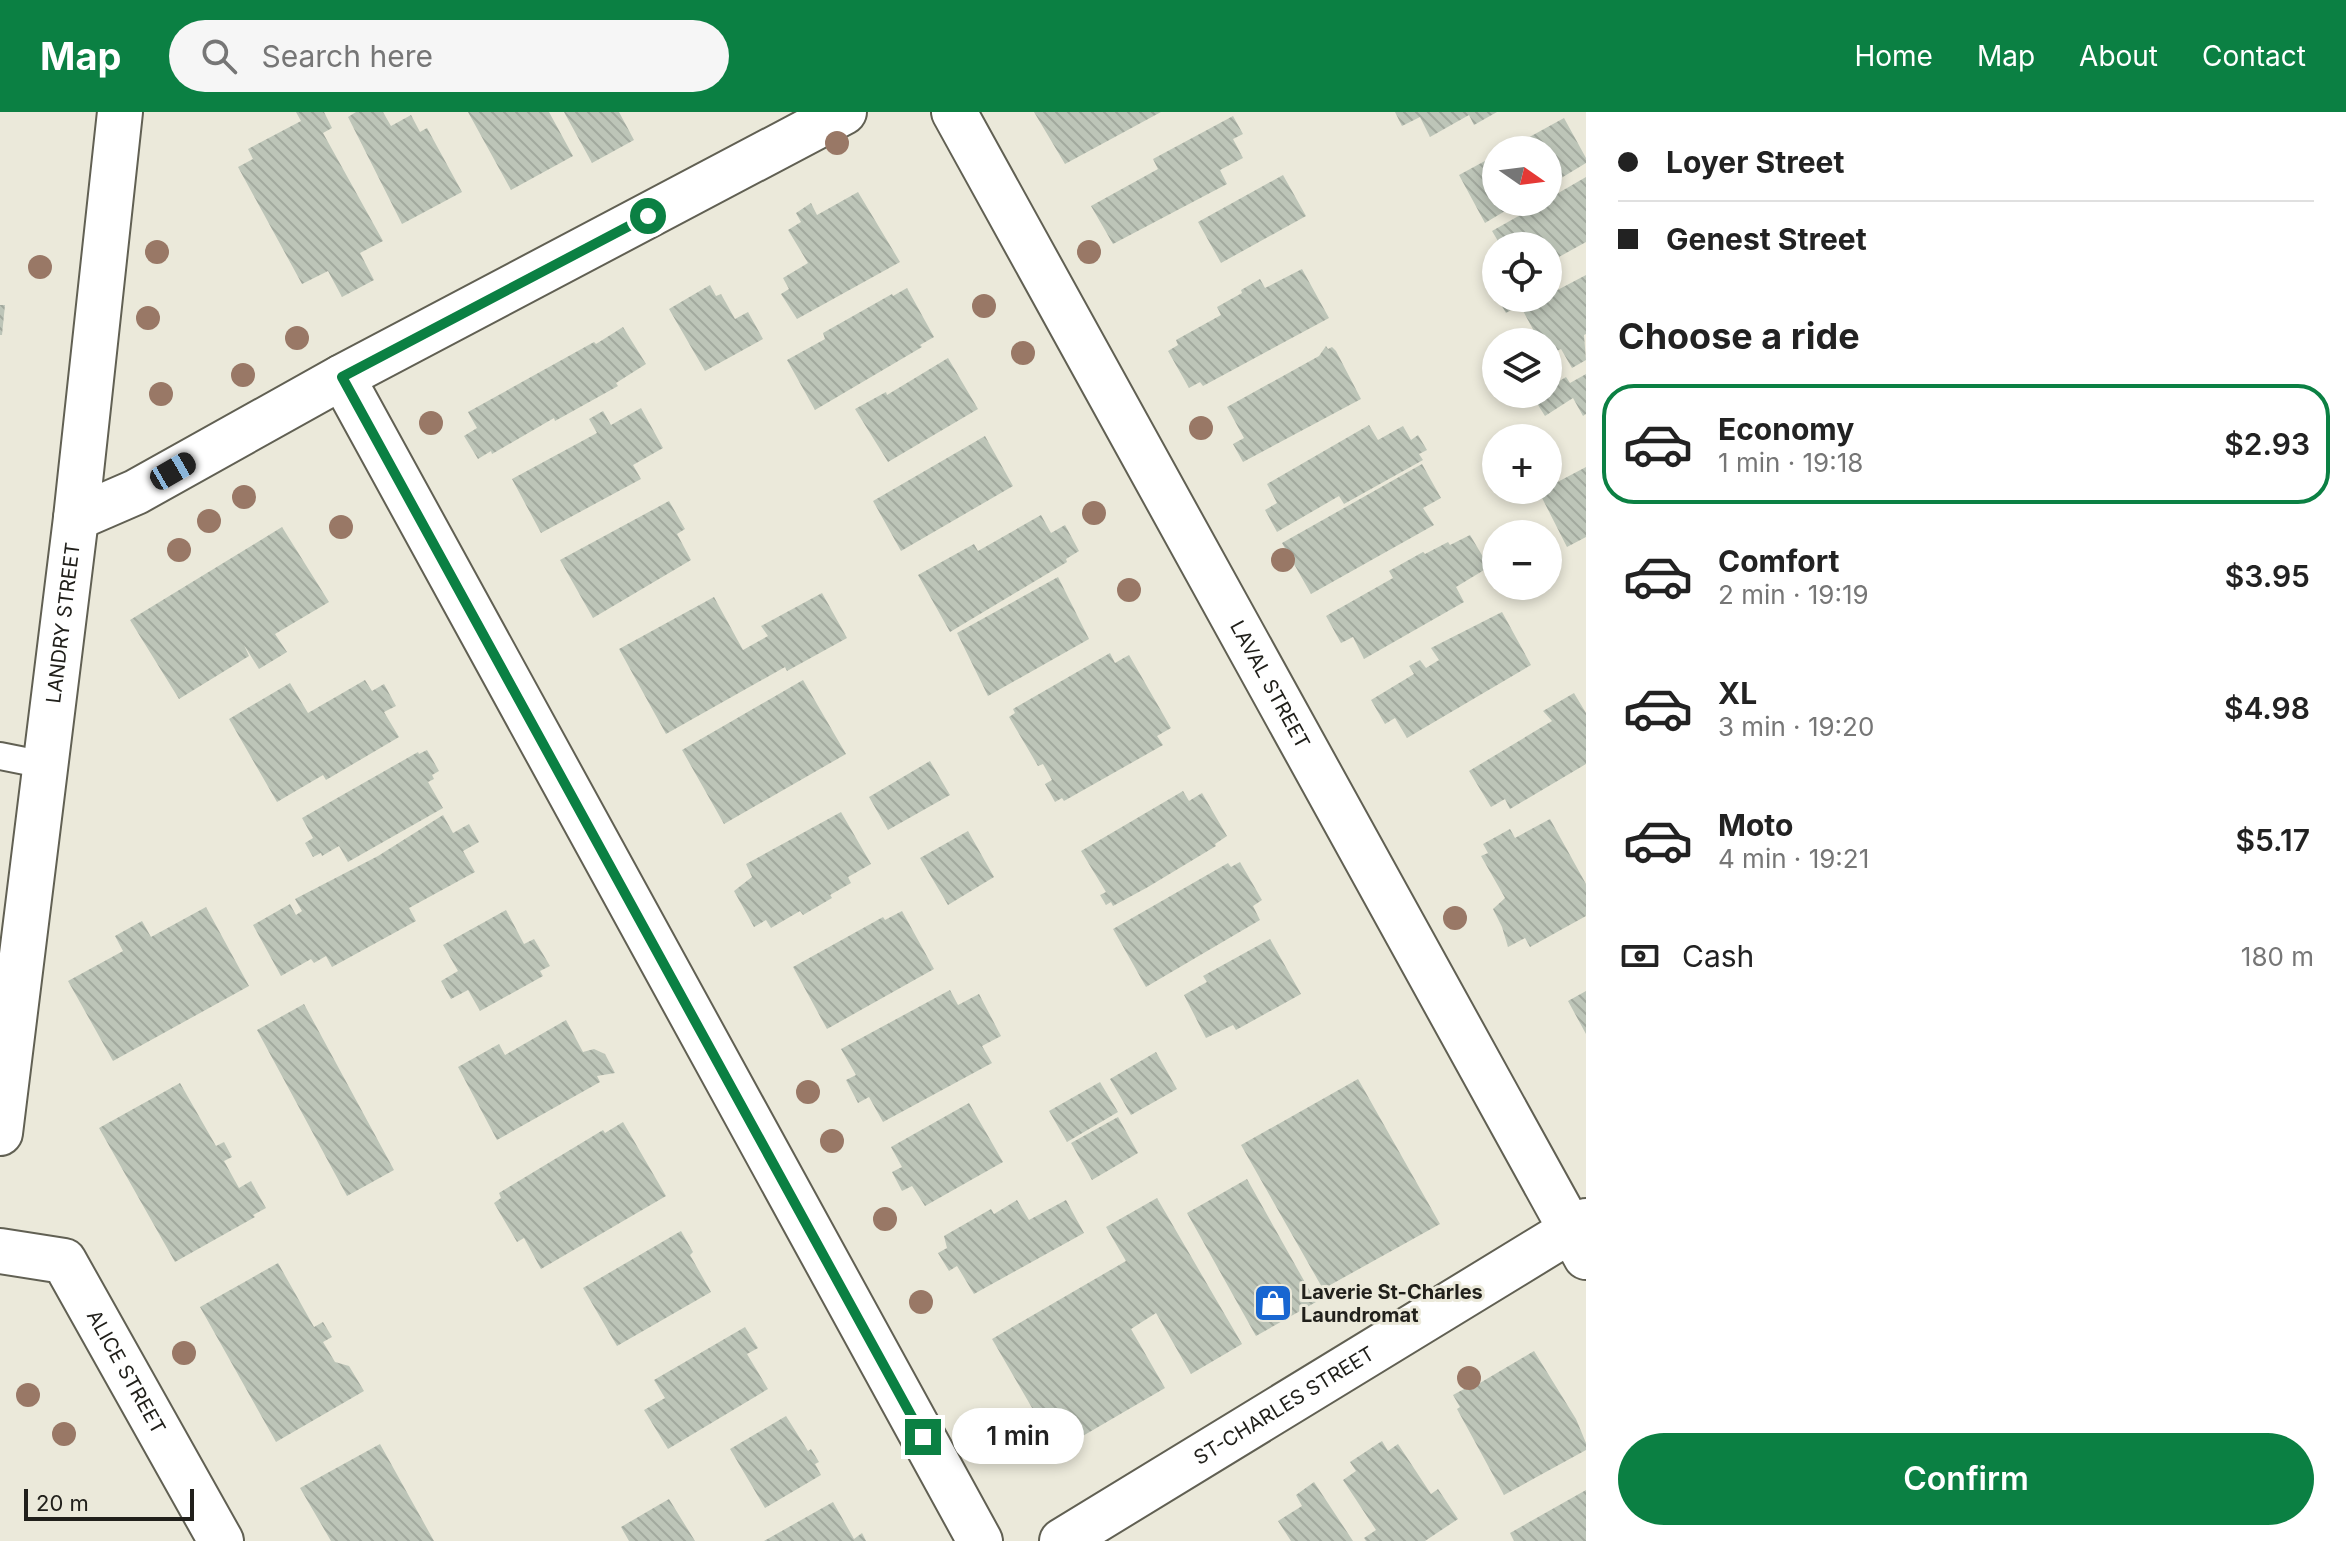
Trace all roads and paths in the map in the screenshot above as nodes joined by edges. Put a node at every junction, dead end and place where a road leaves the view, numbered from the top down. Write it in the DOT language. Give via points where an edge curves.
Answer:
graph roads {
  1 [pos="120,112"];
  2 [pos="844,112"];
  3 [pos="954,112"];
  4 [pos="342,377"];
  5 [pos="76,518"];
  6 [pos="0,756"];
  7 [pos="45,765"];
  8 [pos="0,1133"];
  9 [pos="1581,1236"];
  10 [pos="0,1251"];
  11 [pos="221,1541"];
  12 [pos="980,1541"];
  13 [pos="1062,1541"];
  1 -- 5 [label="street, LANDRY STREET"];
  2 -- 4 [label="street"];
  3 -- 9 [label="street, LAVAL STREET"];
  4 -- 5 [label="street" via="136,492"];
  4 -- 12 [label="street"];
  5 -- 7 [label="street, LANDRY STREET"];
  6 -- 7 [label="lane"];
  7 -- 8 [label="street, LANDRY STREET"];
  9 -- 13 [label="street, ST-CHARLES STREET"];
  10 -- 11 [label="street, ALICE STREET" via="64,1261"];
}
